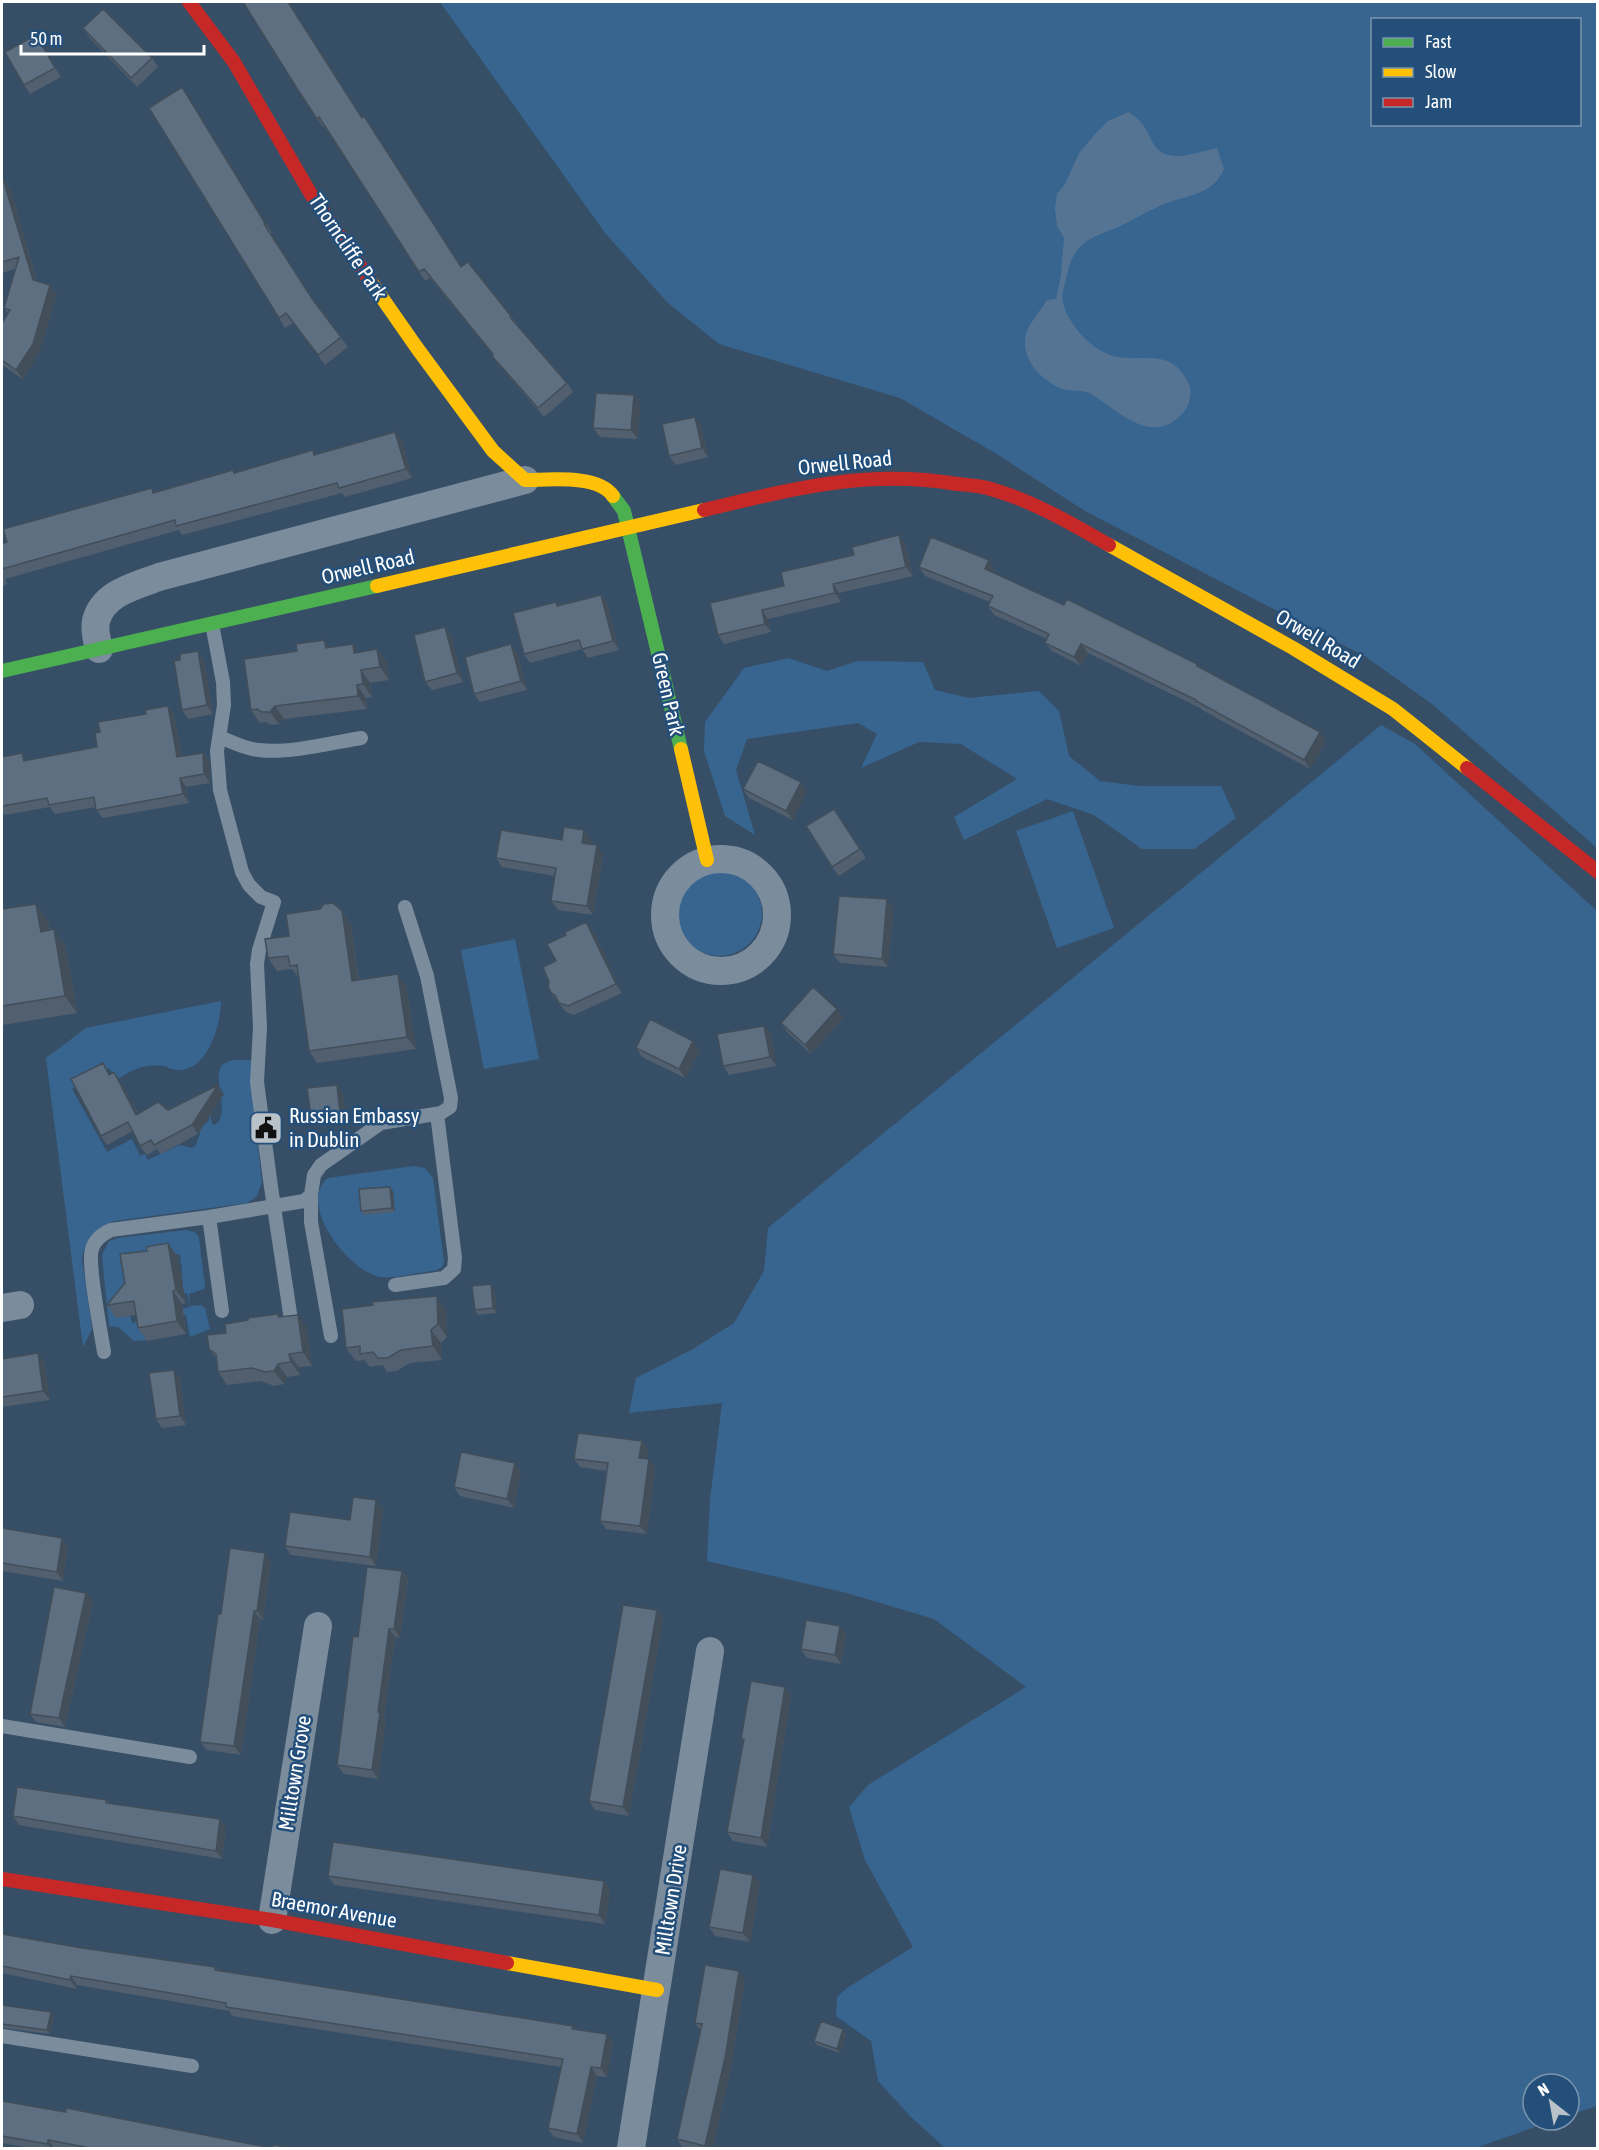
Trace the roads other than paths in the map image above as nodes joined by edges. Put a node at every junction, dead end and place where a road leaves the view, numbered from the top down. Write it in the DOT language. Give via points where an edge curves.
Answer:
graph roads {
  1 [pos="189,2"];
  2 [pos="525,480"];
  3 [pos="629,529"];
  4 [pos="212,624"];
  5 [pos="99,649"];
  6 [pos="2,671"];
  7 [pos="220,737"];
  8 [pos="361,738"];
  9 [pos="707,860"];
  10 [pos="1598,872"];
  11 [pos="405,907"];
  12 [pos="437,1114"];
  13 [pos="311,1195"];
  14 [pos="274,1206"];
  15 [pos="209,1217"];
  16 [pos="395,1285"];
  17 [pos="222,1311"];
  18 [pos="291,1320"];
  19 [pos="331,1336"];
  20 [pos="104,1352"];
  21 [pos="318,1626"];
  22 [pos="710,1651"];
  23 [pos="2,1726"];
  24 [pos="190,1757"];
  25 [pos="2,1879"];
  26 [pos="272,1920"];
  27 [pos="657,1990"];
  28 [pos="2,2036"];
  29 [pos="192,2067"];
  30 [pos="631,2148"];
  1 -- 2 [label="street, Thorncliffe Park" via="234,62 312,196 417,348 493,451"];
  2 -- 3 [label="street" via="588,481 609,490 624,511"];
  2 -- 5 [label="street" via="159,577 120,592 104,604 96,622"];
  3 -- 4 [label="street, Orwell Road"];
  3 -- 9 [label="street, Green Park"];
  3 -- 10 [label="street, Orwell Road" via="800,487 854,479 903,478 992,489 1046,510 1131,556 1393,709"];
  4 -- 5 [label="street, Orwell Road"];
  4 -- 7 [label="lane" via="223,682"];
  5 -- 6 [label="street, Orwell Road"];
  7 -- 8 [label="lane" via="259,750"];
  7 -- 14 [label="lane" via="220,790 242,872 261,897 274,902 257,964 257,1082"];
  11 -- 12 [label="lane" via="428,976 451,1098 450,1107"];
  12 -- 13 [label="lane" via="381,1123 321,1165 314,1175"];
  12 -- 16 [label="lane" via="454,1269 444,1278"];
  13 -- 14 [label="lane" via="304,1201"];
  13 -- 19 [label="lane" via="311,1222"];
  14 -- 15 [label="lane"];
  14 -- 18 [label="lane"];
  15 -- 17 [label="lane"];
  15 -- 20 [label="lane" via="111,1230 96,1241 90,1258"];
  21 -- 26 [label="street, Milltown Grove"];
  22 -- 27 [label="street, Milltown Drive"];
  23 -- 24 [label="lane"];
  25 -- 26 [label="street, Braemor Avenue"];
  26 -- 27 [label="street, Braemor Avenue"];
  27 -- 30 [label="street, Milltown Drive"];
  28 -- 29 [label="lane"];
}
